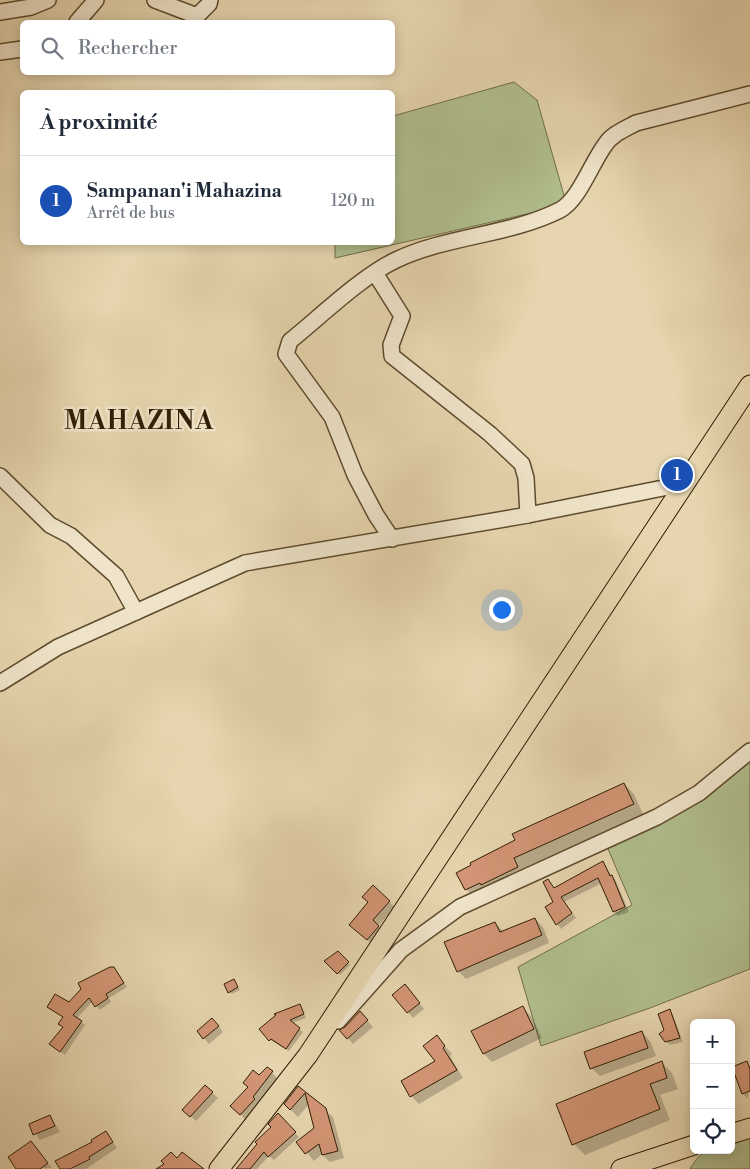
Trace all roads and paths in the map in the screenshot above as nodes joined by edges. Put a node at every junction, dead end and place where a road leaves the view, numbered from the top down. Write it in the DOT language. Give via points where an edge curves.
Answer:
graph roads {
  1 [pos="48,0"];
  2 [pos="96,0"];
  3 [pos="155,0"];
  4 [pos="210,0"];
  5 [pos="0,12"];
  6 [pos="79,20"];
  7 [pos="20,49"];
  8 [pos="0,52"];
  9 [pos="750,94"];
  10 [pos="375,273"];
  11 [pos="750,385"];
  12 [pos="0,476"];
  13 [pos="683,484"];
  14 [pos="528,515"];
  15 [pos="392,539"];
  16 [pos="136,612"];
  17 [pos="0,683"];
  18 [pos="750,751"];
  19 [pos="308,1056"];
  20 [pos="750,1128"];
  21 [pos="735,1133"];
  22 [pos="690,1146"];
  23 [pos="219,1169"];
  24 [pos="621,1169"];
  1 -- 5 [label="street"];
  2 -- 6 [label="street"];
  3 -- 4 [label="street" via="197,16"];
  7 -- 8 [label="street"];
  9 -- 10 [label="street" via="636,123 606,143 562,209 420,251"];
  10 -- 14 [label="street" via="402,316 391,345 392,356 490,434 522,464"];
  10 -- 15 [label="street" via="290,341 286,354 332,417 355,475"];
  11 -- 13 [label="main road"];
  12 -- 16 [label="street" via="50,525 72,536 116,576"];
  13 -- 14 [label="street"];
  13 -- 19 [label="main road"];
  14 -- 15 [label="street"];
  15 -- 16 [label="street" via="245,563"];
  16 -- 17 [label="street" via="58,647"];
  18 -- 19 [label="street" via="699,792 658,817 460,907 401,950"];
  19 -- 23 [label="main road"];
  20 -- 21 [label="main road"];
  22 -- 24 [label="main road"];
}
